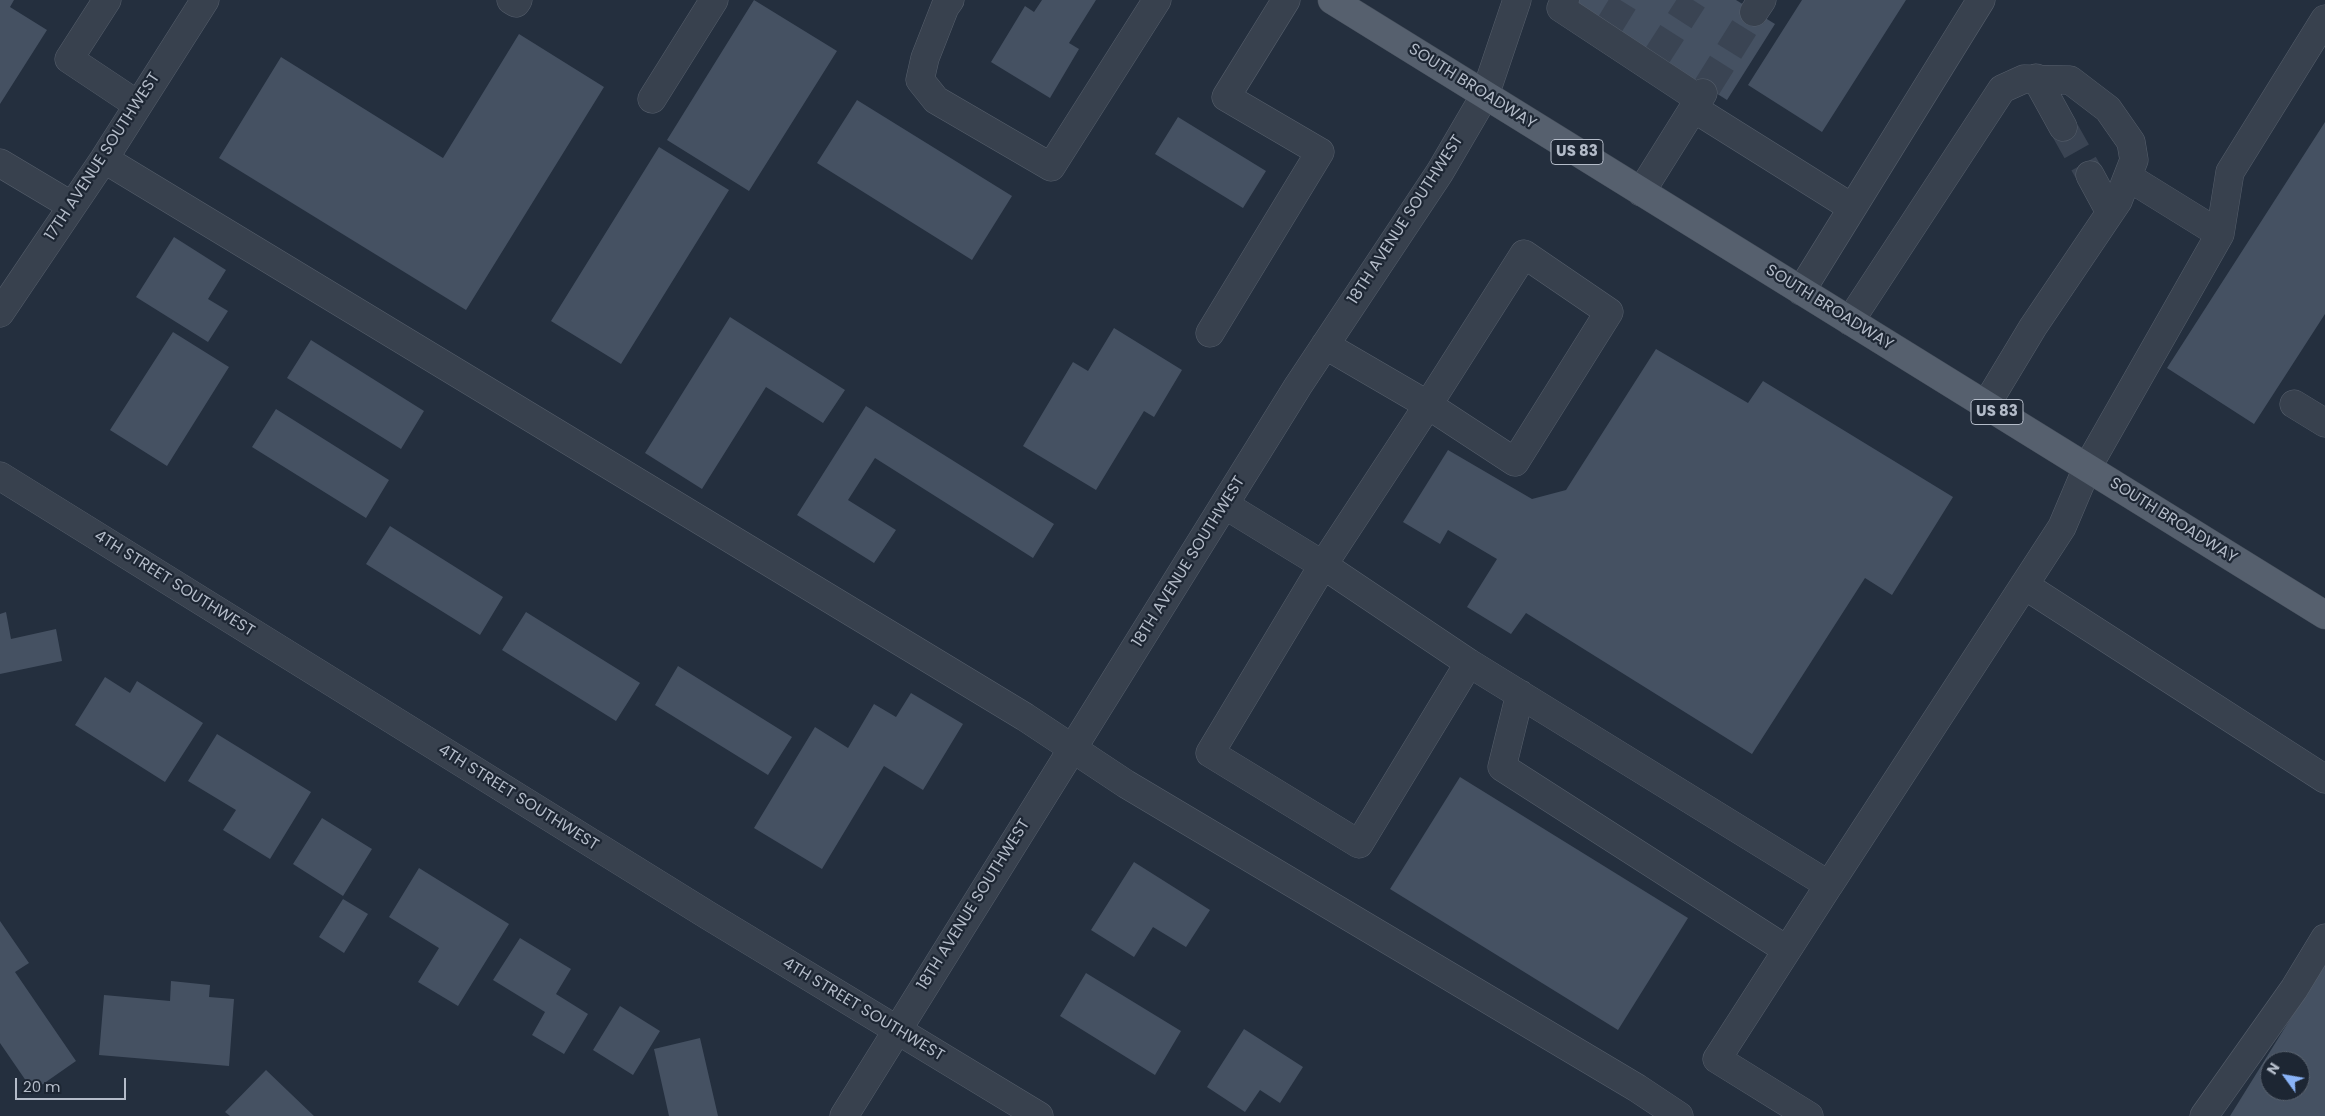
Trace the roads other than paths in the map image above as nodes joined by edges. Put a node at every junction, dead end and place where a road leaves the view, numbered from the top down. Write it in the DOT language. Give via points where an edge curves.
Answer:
graph roads {
  1 [pos="107,0"];
  2 [pos="205,0"];
  3 [pos="511,0"];
  4 [pos="518,0"];
  5 [pos="714,0"];
  6 [pos="950,0"];
  7 [pos="1157,0"];
  8 [pos="1286,0"];
  9 [pos="1332,0"];
  10 [pos="1517,0"];
  11 [pos="1565,0"];
  12 [pos="1982,0"];
  13 [pos="2325,19"];
  14 [pos="2036,78"];
  15 [pos="1486,95"];
  16 [pos="1700,98"];
  17 [pos="652,99"];
  18 [pos="138,105"];
  19 [pos="2063,126"];
  20 [pos="104,160"];
  21 [pos="0,163"];
  22 [pos="2090,175"];
  23 [pos="2128,177"];
  24 [pos="1641,192"];
  25 [pos="72,206"];
  26 [pos="1851,207"];
  27 [pos="2110,212"];
  28 [pos="2220,234"];
  29 [pos="1801,291"];
  30 [pos="0,313"];
  31 [pos="1850,321"];
  32 [pos="1210,333"];
  33 [pos="1325,345"];
  34 [pos="2294,404"];
  35 [pos="1428,405"];
  36 [pos="1986,405"];
  37 [pos="2325,423"];
  38 [pos="2087,468"];
  39 [pos="0,476"];
  40 [pos="1225,505"];
  41 [pos="1323,565"];
  42 [pos="2024,585"];
  43 [pos="2325,615"];
  44 [pos="1469,664"];
  45 [pos="1520,694"];
  46 [pos="1071,749"];
  47 [pos="2325,779"];
  48 [pos="1829,885"];
  49 [pos="2325,938"];
  50 [pos="1787,950"];
  51 [pos="898,1030"];
  52 [pos="844,1116"];
  53 [pos="1038,1116"];
  54 [pos="1679,1116"];
  55 [pos="1809,1116"];
  56 [pos="2204,1116"];
  1 -- 18 [label="street" via="69,59"];
  2 -- 18 [label="street, 17TH AVENUE SOUTHWEST"];
  3 -- 4 [label="street" via="516,3"];
  5 -- 17 [label="street"];
  6 -- 7 [label="street" via="925,58 920,80 936,100 1052,167"];
  8 -- 32 [label="street" via="1226,97 1320,152"];
  9 -- 15 [label="main road, SOUTH BROADWAY / US 83"];
  10 -- 15 [label="street, 18TH AVENUE SOUTHWEST"];
  11 -- 16 [label="street" via="1561,8 1606,31 1654,62"];
  12 -- 26 [label="street"];
  13 -- 28 [label="street" via="2230,172"];
  14 -- 19 [label="street"];
  14 -- 23 [label="street" via="2070,80 2108,109 2131,142 2134,160"];
  14 -- 31 [label="street" via="2024,79 2002,89"];
  15 -- 24 [label="main road, SOUTH BROADWAY / US 83"];
  15 -- 33 [label="street, 18TH AVENUE SOUTHWEST" via="1440,172"];
  16 -- 24 [label="street"];
  16 -- 26 [label="street"];
  18 -- 20 [label="street, 17TH AVENUE SOUTHWEST"];
  20 -- 25 [label="street, 17TH AVENUE SOUTHWEST"];
  20 -- 46 [label="street" via="1016,712"];
  21 -- 25 [label="street"];
  22 -- 27 [label="street"];
  23 -- 27 [label="street"];
  23 -- 28 [label="street"];
  24 -- 29 [label="main road, SOUTH BROADWAY / US 83"];
  25 -- 30 [label="street, 17TH AVENUE SOUTHWEST"];
  26 -- 29 [label="street"];
  27 -- 36 [label="street"];
  28 -- 38 [label="street"];
  29 -- 31 [label="main road, SOUTH BROADWAY / US 83"];
  31 -- 36 [label="main road, SOUTH BROADWAY / US 83"];
  33 -- 35 [label="street"];
  33 -- 40 [label="street, 18TH AVENUE SOUTHWEST"];
  34 -- 37 [label="street"];
  35 -- 35 [label="street" via="1524,254 1609,312 1515,462"];
  35 -- 41 [label="street"];
  36 -- 38 [label="main road, SOUTH BROADWAY / US 83"];
  38 -- 42 [label="street" via="2062,527"];
  38 -- 43 [label="main road, SOUTH BROADWAY / US 83"];
  39 -- 51 [label="street, 4TH STREET SOUTHWEST"];
  40 -- 41 [label="street"];
  40 -- 46 [label="street, 18TH AVENUE SOUTHWEST"];
  41 -- 44 [label="street"];
  41 -- 44 [label="street" via="1210,753 1359,844"];
  42 -- 47 [label="street"];
  42 -- 48 [label="street"];
  44 -- 45 [label="street"];
  45 -- 48 [label="street"];
  45 -- 50 [label="street" via="1502,767"];
  46 -- 51 [label="street, 18TH AVENUE SOUTHWEST"];
  46 -- 54 [label="street"];
  48 -- 50 [label="street"];
  49 -- 56 [label="street"];
  50 -- 55 [label="street" via="1717,1059"];
  51 -- 52 [label="street, 18TH AVENUE SOUTHWEST"];
  51 -- 53 [label="street, 4TH STREET SOUTHWEST"];
}
